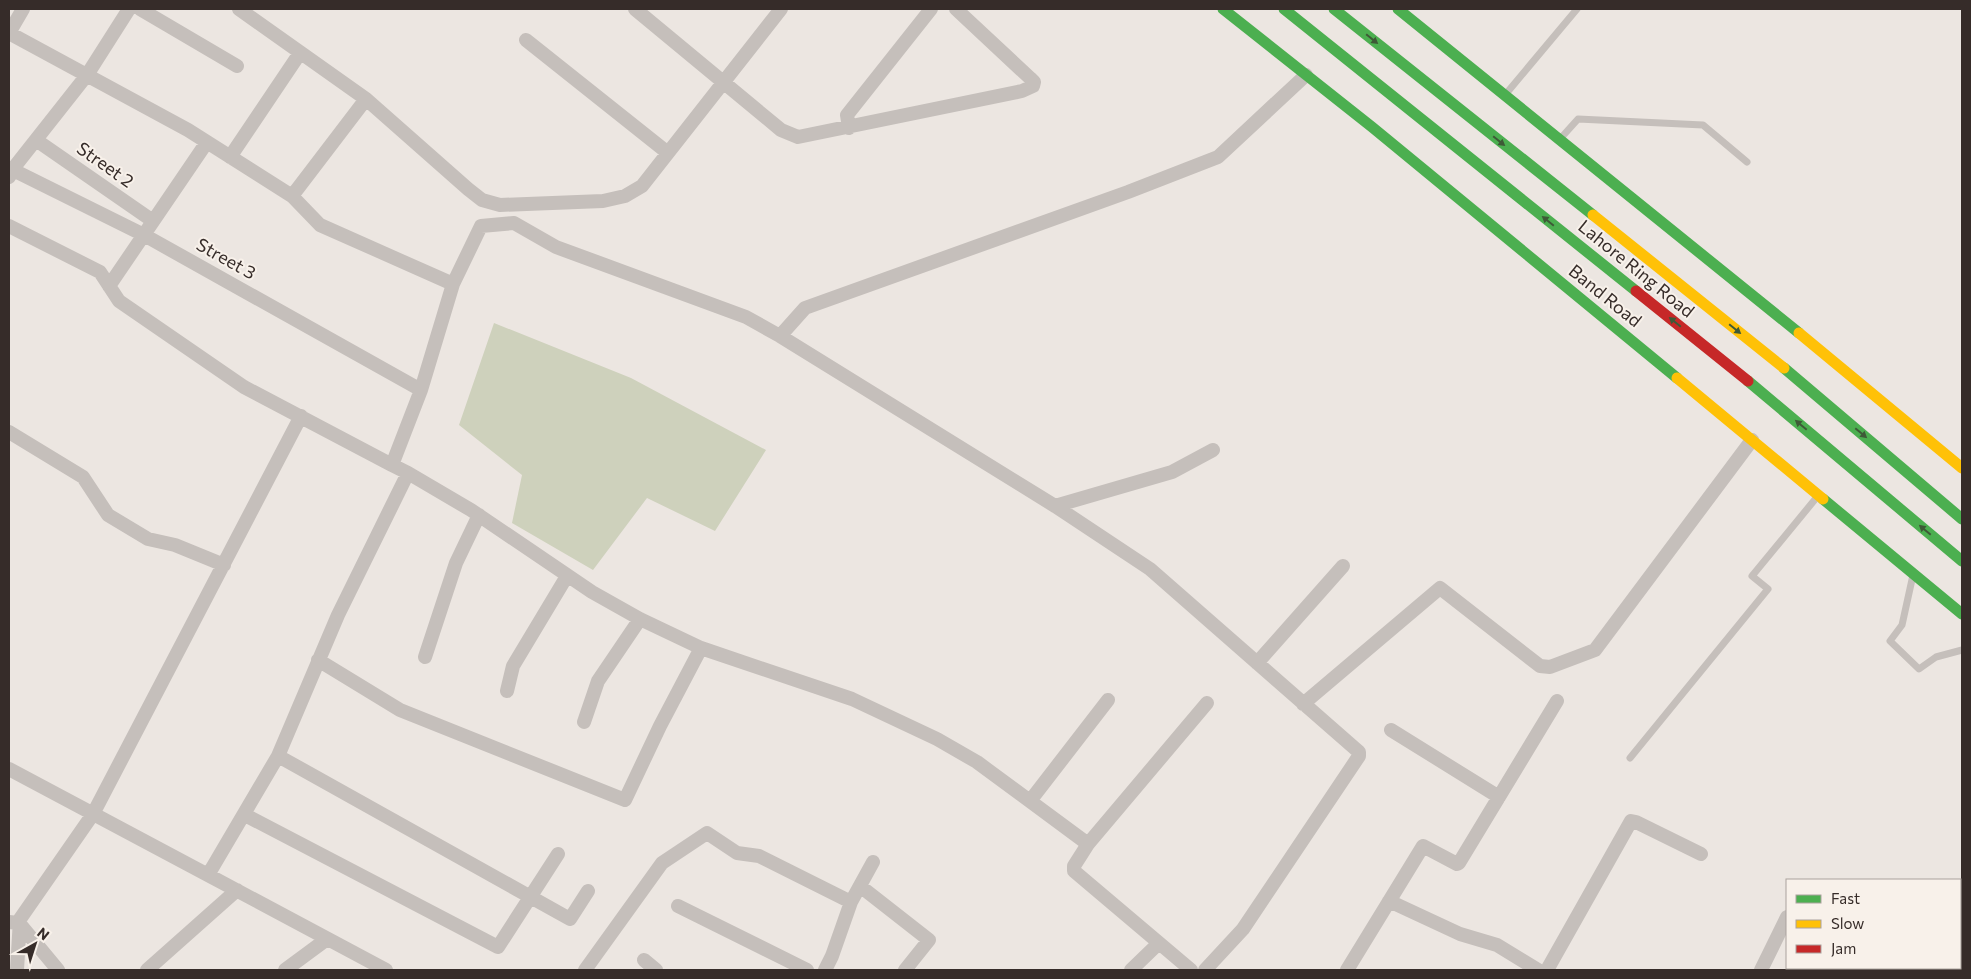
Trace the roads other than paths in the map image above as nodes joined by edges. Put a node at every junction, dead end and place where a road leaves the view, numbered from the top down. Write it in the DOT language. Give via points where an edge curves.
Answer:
graph roads {
  1 [pos="23,9"];
  2 [pos="129,9"];
  3 [pos="140,9"];
  4 [pos="239,9"];
  5 [pos="635,9"];
  6 [pos="781,9"];
  7 [pos="931,9"];
  8 [pos="956,9"];
  9 [pos="1223,9"];
  10 [pos="1284,9"];
  11 [pos="1334,9"];
  12 [pos="1398,9"];
  13 [pos="1577,9"];
  14 [pos="526,40"];
  15 [pos="300,53"];
  16 [pos="237,66"];
  17 [pos="87,75"];
  18 [pos="1306,75"];
  19 [pos="723,83"];
  20 [pos="1505,95"];
  21 [pos="366,99"];
  22 [pos="849,128"];
  23 [pos="36,140"];
  24 [pos="1560,140"];
  25 [pos="207,142"];
  26 [pos="668,153"];
  27 [pos="230,157"];
  28 [pos="1747,162"];
  29 [pos="10,172"];
  30 [pos="292,196"];
  31 [pos="153,221"];
  32 [pos="9,226"];
  33 [pos="144,235"];
  34 [pos="452,284"];
  35 [pos="109,286"];
  36 [pos="780,336"];
  37 [pos="420,390"];
  38 [pos="301,416"];
  39 [pos="9,432"];
  40 [pos="1752,440"];
  41 [pos="1214,450"];
  42 [pos="392,465"];
  43 [pos="1962,468"];
  44 [pos="408,473"];
  45 [pos="1819,495"];
  46 [pos="1055,506"];
  47 [pos="479,515"];
  48 [pos="1962,519"];
  49 [pos="1962,561"];
  50 [pos="224,565"];
  51 [pos="1343,566"];
  52 [pos="1914,572"];
  53 [pos="567,576"];
  54 [pos="1962,614"];
  55 [pos="640,619"];
  56 [pos="701,648"];
  57 [pos="1962,650"];
  58 [pos="425,656"];
  59 [pos="318,660"];
  60 [pos="1257,663"];
  61 [pos="507,691"];
  62 [pos="1108,700"];
  63 [pos="1557,702"];
  64 [pos="1208,703"];
  65 [pos="1303,704"];
  66 [pos="584,722"];
  67 [pos="1391,730"];
  68 [pos="278,756"];
  69 [pos="1630,758"];
  70 [pos="9,769"];
  71 [pos="1499,797"];
  72 [pos="1030,801"];
  73 [pos="93,814"];
  74 [pos="245,815"];
  75 [pos="1088,844"];
  76 [pos="558,854"];
  77 [pos="1701,854"];
  78 [pos="873,862"];
  79 [pos="208,875"];
  80 [pos="860,886"];
  81 [pos="237,890"];
  82 [pos="588,891"];
  83 [pos="531,897"];
  84 [pos="1389,901"];
  85 [pos="851,902"];
  86 [pos="678,906"];
  87 [pos="1786,919"];
  88 [pos="14,922"];
  89 [pos="327,939"];
  90 [pos="1159,943"];
  91 [pos="644,960"];
  92 [pos="17,970"];
  93 [pos="58,970"];
  94 [pos="147,970"];
  95 [pos="285,970"];
  96 [pos="386,970"];
  97 [pos="585,970"];
  98 [pos="656,970"];
  99 [pos="807,970"];
  100 [pos="825,970"];
  101 [pos="905,970"];
  102 [pos="1131,970"];
  103 [pos="1191,970"];
  104 [pos="1205,970"];
  105 [pos="1347,970"];
  106 [pos="1538,970"];
  107 [pos="1547,970"];
  108 [pos="1761,970"];
  1 -- 17 [label="street" via="9,33"];
  2 -- 17 [label="street"];
  3 -- 16 [label="street"];
  4 -- 15 [label="street"];
  5 -- 19 [label="street"];
  6 -- 19 [label="street"];
  7 -- 22 [label="street" via="847,115"];
  8 -- 22 [label="street" via="1030,78 1033,86"];
  9 -- 18 [label="main road, Band Road"];
  49 -- 10 [label="main road, Lahore Ring Road, one-way" via="1773,401"];
  11 -- 48 [label="main road, Lahore Ring Road, one-way" via="1804,384"];
  12 -- 20 [label="main road"];
  13 -- 20 [label="lane"];
  14 -- 26 [label="street"];
  15 -- 21 [label="street"];
  15 -- 27 [label="street"];
  17 -- 23 [label="street"];
  17 -- 25 [label="street"];
  18 -- 36 [label="street" via="1218,157 805,308"];
  18 -- 40 [label="main road, Band Road"];
  19 -- 22 [label="street" via="790,135 798,137"];
  19 -- 26 [label="street"];
  20 -- 24 [label="main road"];
  21 -- 26 [label="street" via="468,189 482,200 500,205 603,201 625,196 642,186"];
  21 -- 30 [label="street"];
  23 -- 29 [label="street"];
  23 -- 31 [label="street, Street 2"];
  24 -- 28 [label="lane" via="1578,119 1703,125"];
  24 -- 43 [label="main road"];
  25 -- 27 [label="street"];
  25 -- 31 [label="street"];
  27 -- 30 [label="street"];
  29 -- 33 [label="street, Street 3"];
  30 -- 34 [label="street" via="320,226"];
  31 -- 33 [label="street"];
  32 -- 35 [label="street" via="100,272"];
  33 -- 35 [label="street"];
  33 -- 37 [label="street, Street 3"];
  34 -- 36 [label="street" via="481,226 514,224 556,247 746,318"];
  34 -- 37 [label="street"];
  35 -- 38 [label="street" via="119,300 244,387"];
  36 -- 46 [label="street"];
  37 -- 42 [label="street"];
  38 -- 42 [label="street"];
  38 -- 50 [label="street"];
  39 -- 50 [label="street" via="83,477 108,515 148,539 176,545"];
  40 -- 45 [label="main road, Band Road"];
  40 -- 65 [label="street" via="1595,650 1550,667 1540,666 1440,588"];
  41 -- 46 [label="street" via="1172,472"];
  42 -- 44 [label="street"];
  44 -- 47 [label="street"];
  44 -- 59 [label="street"];
  45 -- 52 [label="main road, Band Road"];
  45 -- 69 [label="lane" via="1752,576 1768,589"];
  46 -- 60 [label="street" via="1150,569"];
  47 -- 53 [label="street"];
  47 -- 58 [label="street" via="456,563"];
  50 -- 73 [label="street"];
  51 -- 60 [label="street"];
  52 -- 54 [label="main road, Band Road"];
  52 -- 57 [label="lane" via="1902,625 1890,641 1919,668 1936,657"];
  53 -- 55 [label="street"];
  53 -- 61 [label="street" via="513,666"];
  55 -- 56 [label="street"];
  55 -- 66 [label="street" via="598,681"];
  56 -- 59 [label="street" via="625,800 400,710"];
  56 -- 72 [label="street" via="852,699 937,739 977,762"];
  59 -- 68 [label="street"];
  60 -- 65 [label="street"];
  62 -- 72 [label="street"];
  63 -- 71 [label="street"];
  64 -- 75 [label="street"];
  65 -- 104 [label="street" via="1359,752 1359,756 1243,929"];
  67 -- 71 [label="street"];
  68 -- 74 [label="street"];
  68 -- 83 [label="street"];
  70 -- 73 [label="street"];
  71 -- 84 [label="street" via="1458,864 1423,846"];
  72 -- 75 [label="street"];
  73 -- 79 [label="street"];
  73 -- 88 [label="street" via="20,919"];
  74 -- 79 [label="street"];
  74 -- 83 [label="street" via="498,947"];
  75 -- 90 [label="street" via="1074,871"];
  76 -- 83 [label="street"];
  77 -- 107 [label="street" via="1631,821"];
  78 -- 80 [label="street"];
  79 -- 81 [label="street"];
  80 -- 85 [label="street"];
  80 -- 101 [label="street" via="929,940"];
  81 -- 89 [label="street"];
  81 -- 94 [label="street"];
  82 -- 83 [label="street" via="570,919"];
  84 -- 105 [label="street"];
  84 -- 106 [label="street" via="1460,934 1497,945"];
  85 -- 97 [label="street" via="758,856 737,853 707,833 662,863"];
  85 -- 100 [label="street"];
  86 -- 99 [label="street"];
  87 -- 108 [label="street"];
  88 -- 92 [label="street"];
  88 -- 93 [label="street"];
  89 -- 95 [label="street"];
  89 -- 96 [label="street"];
  90 -- 102 [label="street"];
  90 -- 103 [label="street"];
  91 -- 98 [label="street"];
}
